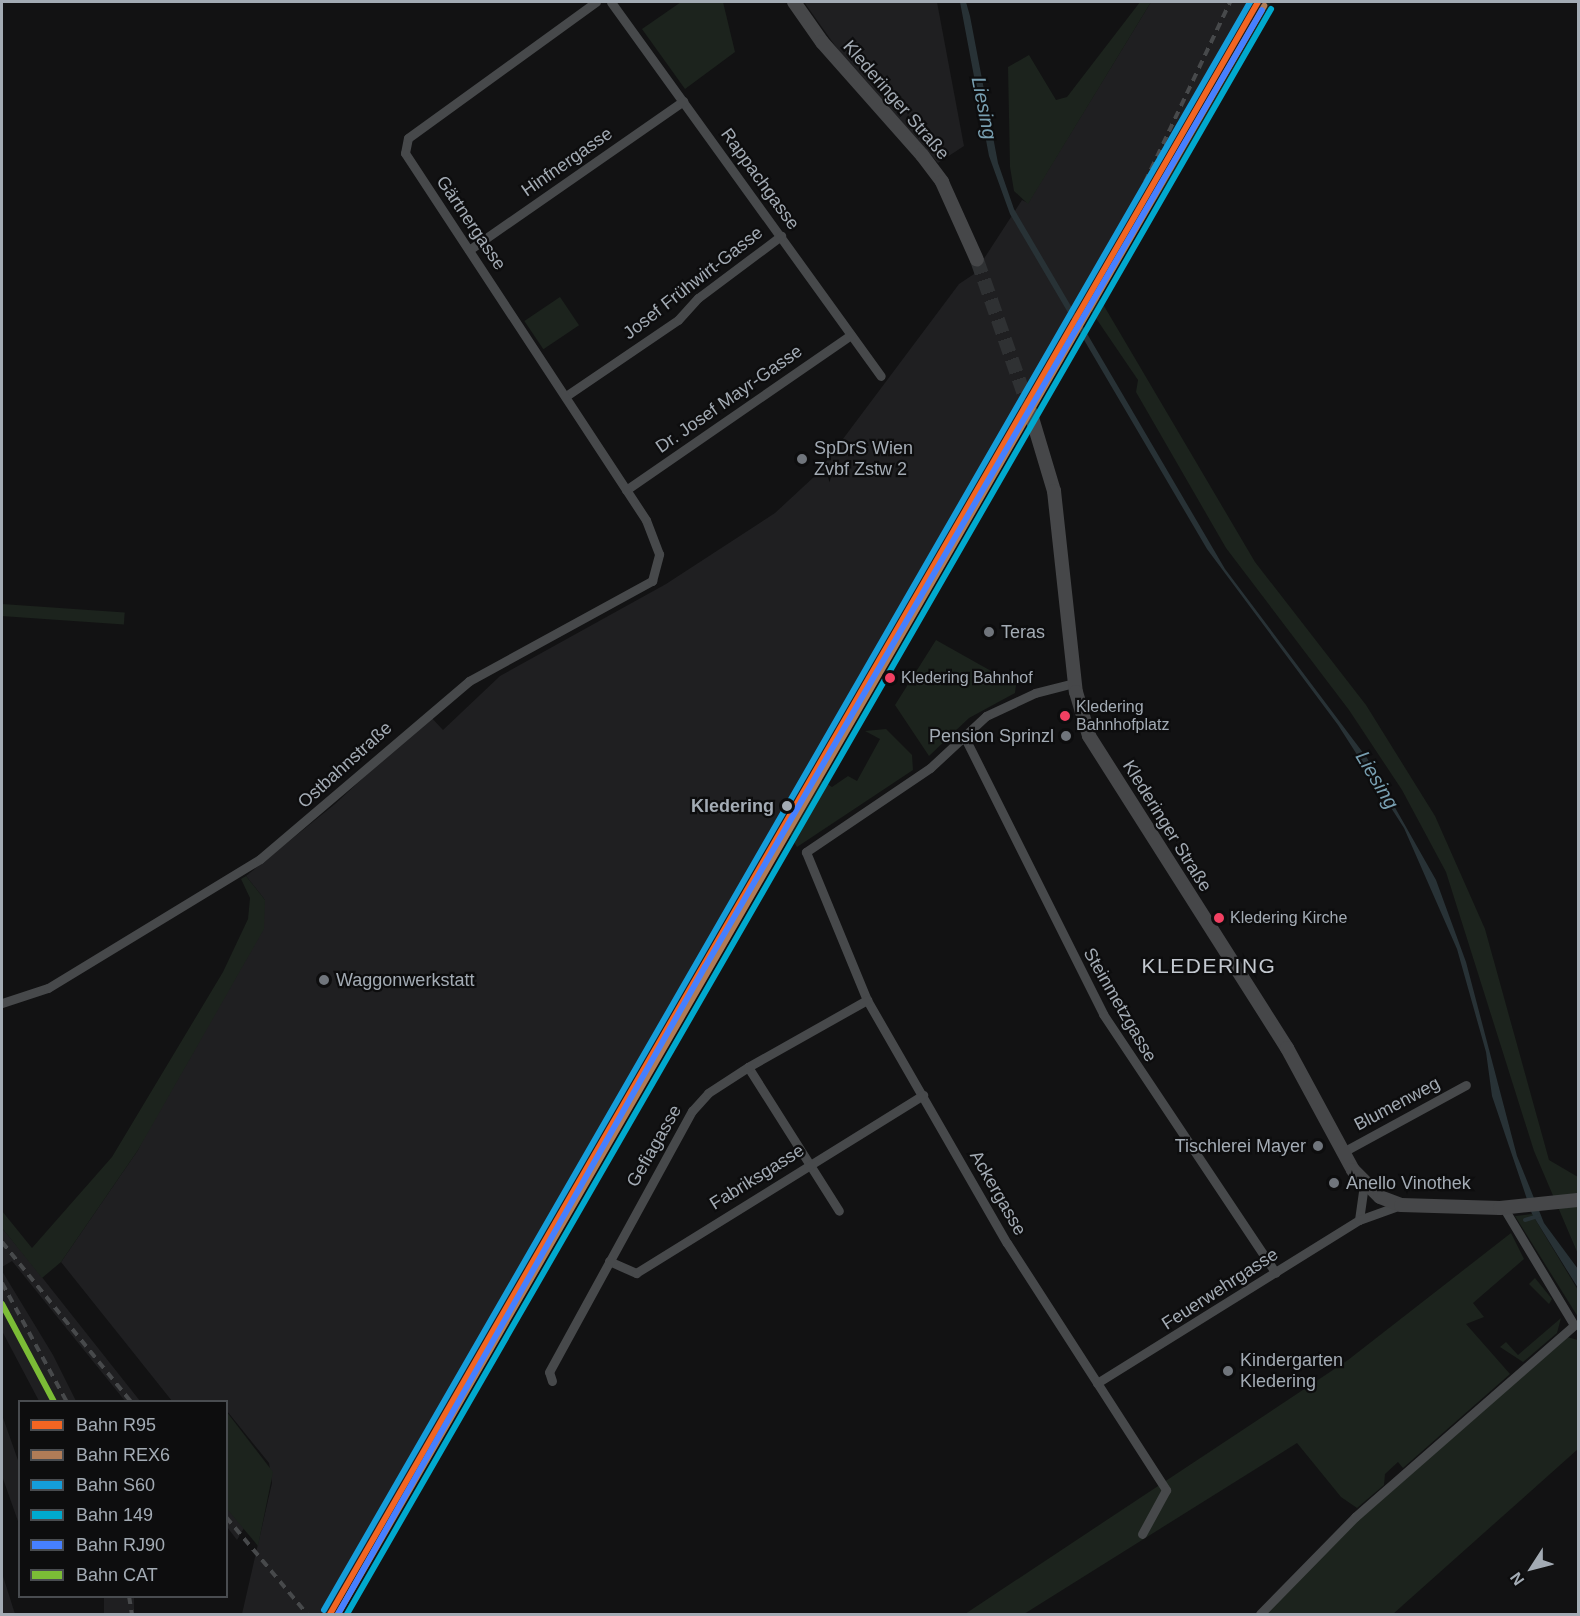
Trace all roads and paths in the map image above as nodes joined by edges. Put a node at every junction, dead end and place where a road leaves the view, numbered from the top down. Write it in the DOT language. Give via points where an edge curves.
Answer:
graph roads {
  1 [pos="596,2"];
  2 [pos="611,2"];
  3 [pos="794,2"];
  4 [pos="683,100"];
  5 [pos="781,236"];
  6 [pos="469,250"];
  7 [pos="977,260"];
  8 [pos="851,335"];
  9 [pos="881,376"];
  10 [pos="566,396"];
  11 [pos="1030,411"];
  12 [pos="626,490"];
  13 [pos="645,520"];
  14 [pos="1074,683"];
  15 [pos="964,736"];
  16 [pos="867,1000"];
  17 [pos="2,1003"];
  18 [pos="748,1067"];
  19 [pos="1467,1085"];
  20 [pos="923,1095"];
  21 [pos="1343,1152"];
  22 [pos="809,1164"];
  23 [pos="1364,1184"];
  24 [pos="1578,1200"];
  25 [pos="1401,1205"];
  26 [pos="1507,1207"];
  27 [pos="839,1211"];
  28 [pos="1359,1220"];
  29 [pos="609,1261"];
  30 [pos="1276,1273"];
  31 [pos="552,1381"];
  32 [pos="1097,1383"];
  33 [pos="1142,1534"];
  34 [pos="1260,1614"];
  1 -- 6 [label="street, Gärtnergasse" via="408,138 405,153"];
  2 -- 4 [label="street, Rappachgasse"];
  3 -- 7 [label="main road, Klederinger Straße" via="822,42 942,183"];
  4 -- 5 [label="street, Rappachgasse"];
  4 -- 6 [label="street, Hinfnergasse"];
  5 -- 8 [label="street, Rappachgasse"];
  5 -- 10 [label="street, Josef Frühwirt-Gasse" via="698,298 678,320"];
  6 -- 10 [label="street, Gärtnergasse"];
  8 -- 9 [label="street, Rappachgasse"];
  8 -- 12 [label="street, Dr. Josef Mayr-Gasse"];
  10 -- 12 [label="street, Gärtnergasse"];
  11 -- 14 [label="main road, Klederinger Straße" via="1054,491"];
  12 -- 13 [label="street, Gärtnergasse"];
  13 -- 17 [label="street, Ostbahnstraße" via="659,554 657,572 646,586 469,681 260,859 48,988"];
  14 -- 15 [label="street" via="1017,700 986,716"];
  14 -- 21 [label="main road, Klederinger Straße" via="1089,736 1287,1048"];
  15 -- 16 [label="street, Ackergasse" via="930,768 806,852"];
  15 -- 30 [label="street, Steinmetzgasse" via="1103,1014"];
  16 -- 18 [label="street, Gefiagasse"];
  16 -- 20 [label="street, Ackergasse"];
  18 -- 22 [label="street"];
  18 -- 29 [label="street, Gefiagasse" via="708,1093 692,1111"];
  19 -- 21 [label="street, Blumenweg"];
  20 -- 22 [label="street, Fabriksgasse"];
  20 -- 32 [label="street, Ackergasse" via="1013,1253"];
  21 -- 23 [label="main road, Klederinger Straße"];
  22 -- 27 [label="street"];
  22 -- 29 [label="street, Fabriksgasse" via="636,1273"];
  23 -- 25 [label="main road, Klederinger Straße"];
  23 -- 28 [label="street"];
  24 -- 26 [label="main road, Klederinger Straße"];
  25 -- 26 [label="main road, Klederinger Straße"];
  25 -- 28 [label="street, Feuerwehrgasse"];
  26 -- 34 [label="street" via="1574,1325 1355,1517"];
  28 -- 30 [label="street, Feuerwehrgasse"];
  29 -- 31 [label="street, Gefiagasse" via="549,1372"];
  30 -- 32 [label="street, Feuerwehrgasse"];
  32 -- 33 [label="street, Ackergasse" via="1166,1490"];
}
